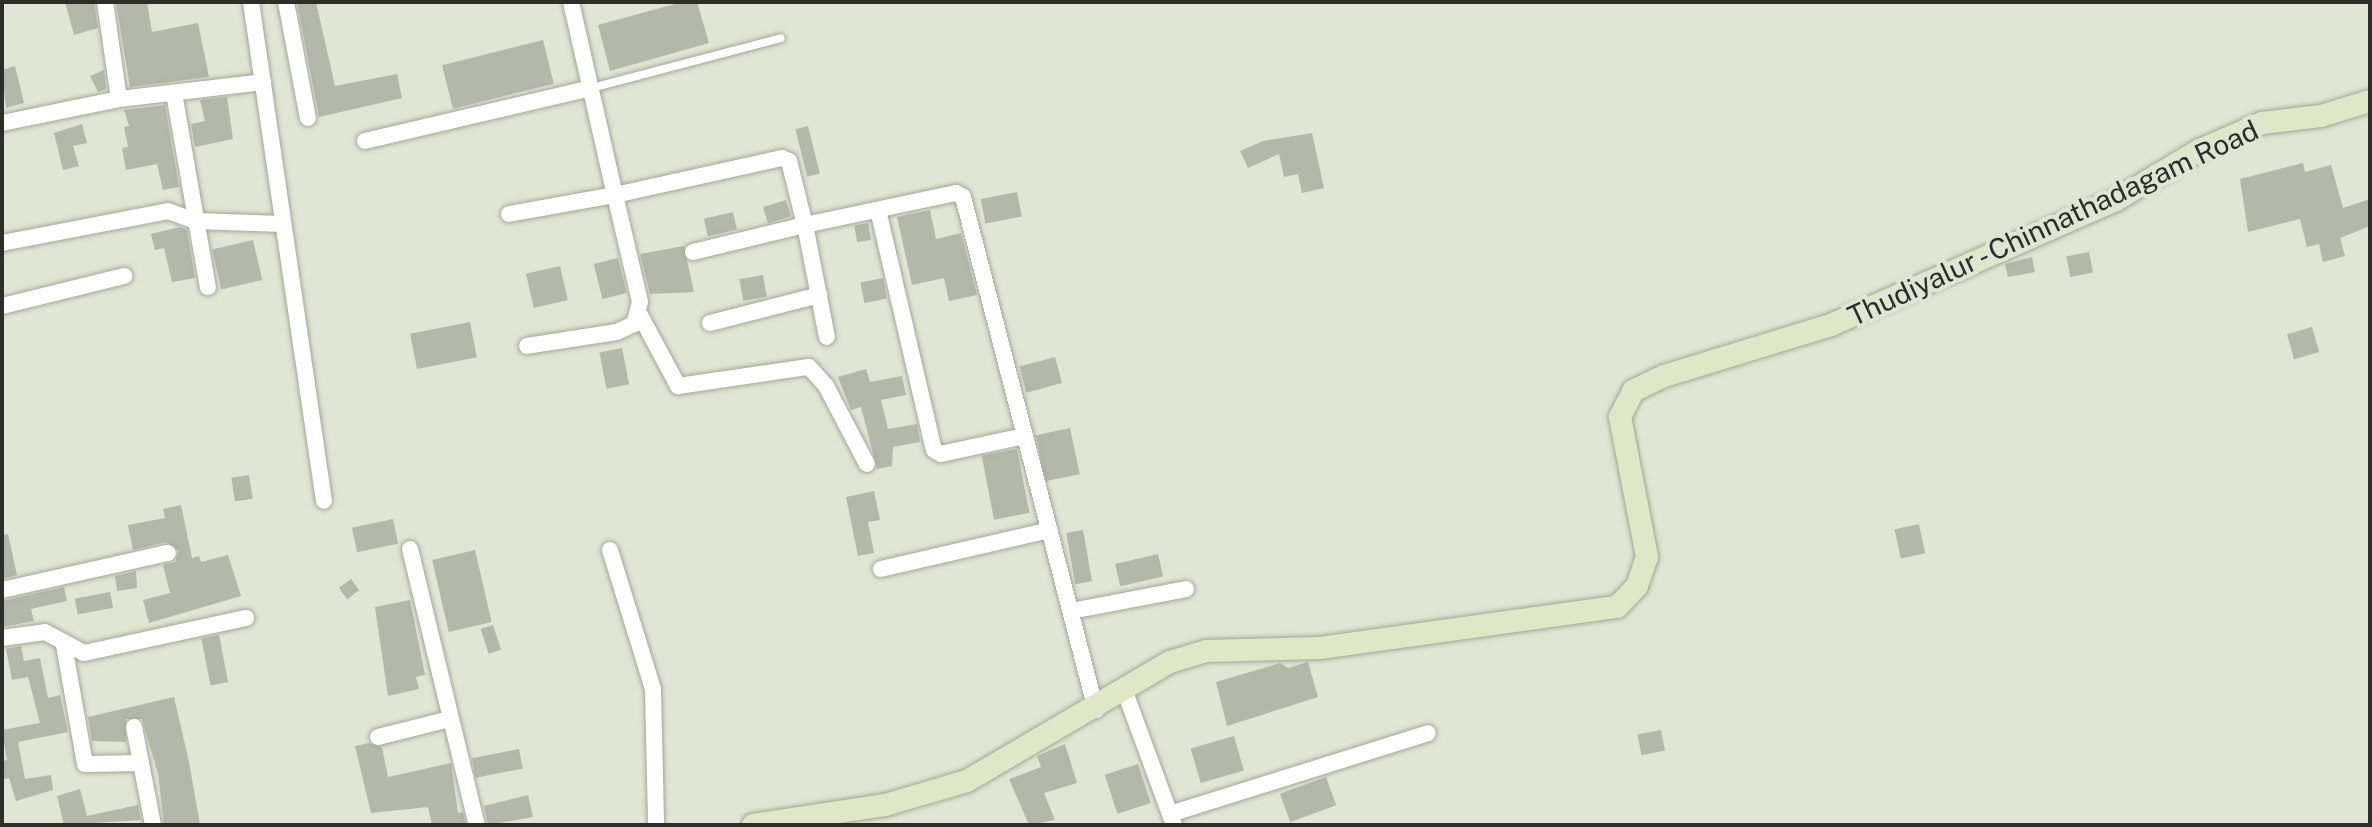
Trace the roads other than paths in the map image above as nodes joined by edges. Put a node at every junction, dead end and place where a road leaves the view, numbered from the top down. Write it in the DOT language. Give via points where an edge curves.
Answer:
graph roads {
  1 [pos="105,2"];
  2 [pos="251,2"];
  3 [pos="286,2"];
  4 [pos="571,2"];
  5 [pos="781,38"];
  6 [pos="263,82"];
  7 [pos="591,88"];
  8 [pos="174,93"];
  9 [pos="119,99"];
  10 [pos="2370,101"];
  11 [pos="308,118"];
  12 [pos="2,123"];
  13 [pos="365,141"];
  14 [pos="615,195"];
  15 [pos="878,210"];
  16 [pos="509,214"];
  17 [pos="195,221"];
  18 [pos="283,224"];
  19 [pos="805,225"];
  20 [pos="2,243"];
  21 [pos="693,252"];
  22 [pos="124,276"];
  23 [pos="208,287"];
  24 [pos="819,295"];
  25 [pos="2,306"];
  26 [pos="640,315"];
  27 [pos="710,323"];
  28 [pos="827,337"];
  29 [pos="527,346"];
  30 [pos="1024,436"];
  31 [pos="867,464"];
  32 [pos="324,501"];
  33 [pos="1050,530"];
  34 [pos="410,549"];
  35 [pos="610,550"];
  36 [pos="168,553"];
  37 [pos="881,569"];
  38 [pos="1186,589"];
  39 [pos="2,590"];
  40 [pos="1071,611"];
  41 [pos="246,618"];
  42 [pos="2,638"];
  43 [pos="64,645"];
  44 [pos="1125,692"];
  45 [pos="1096,710"];
  46 [pos="450,719"];
  47 [pos="134,727"];
  48 [pos="1428,733"];
  49 [pos="378,737"];
  50 [pos="141,763"];
  51 [pos="1172,819"];
  52 [pos="153,825"];
  53 [pos="477,825"];
  54 [pos="656,825"];
  55 [pos="753,825"];
  1 -- 9 [label="street"];
  2 -- 6 [label="street"];
  3 -- 11 [label="street"];
  4 -- 7 [label="street"];
  5 -- 7 [label="lane"];
  6 -- 8 [label="street"];
  6 -- 18 [label="street"];
  7 -- 13 [label="street"];
  7 -- 14 [label="street"];
  8 -- 9 [label="street"];
  8 -- 17 [label="street"];
  9 -- 12 [label="street"];
  10 -- 44 [label="main road, Thudiyalur - Chinnathadagam Road" via="2321,116 2262,123 2200,150 2116,200 1831,325 1664,376 1633,391 1620,417 1647,557 1637,586 1617,607 1320,648 1205,651 1170,662"];
  14 -- 16 [label="street"];
  14 -- 19 [label="street" via="786,158"];
  14 -- 26 [label="street"];
  15 -- 19 [label="street"];
  15 -- 30 [label="street" via="956,193 963,197"];
  15 -- 30 [label="street" via="934,450 941,454"];
  17 -- 18 [label="street"];
  17 -- 20 [label="street" via="168,211"];
  17 -- 23 [label="street"];
  18 -- 32 [label="street"];
  19 -- 21 [label="street"];
  19 -- 24 [label="street"];
  22 -- 25 [label="street"];
  24 -- 27 [label="street"];
  24 -- 28 [label="street"];
  26 -- 29 [label="street" via="617,332"];
  26 -- 31 [label="street" via="678,386 809,367 826,386"];
  30 -- 33 [label="street"];
  33 -- 37 [label="street"];
  33 -- 40 [label="street"];
  34 -- 46 [label="street"];
  35 -- 54 [label="street" via="653,689"];
  36 -- 39 [label="street"];
  38 -- 40 [label="street"];
  40 -- 45 [label="street"];
  41 -- 43 [label="street" via="84,653"];
  42 -- 43 [label="street" via="45,632"];
  43 -- 50 [label="street" via="85,764"];
  44 -- 45 [label="main road, Thudiyalur - Chinnathadagam Road"];
  44 -- 51 [label="street"];
  45 -- 55 [label="main road, Thudiyalur - Chinnathadagam Road" via="967,781 885,805"];
  46 -- 49 [label="street"];
  46 -- 53 [label="street"];
  47 -- 50 [label="street"];
  48 -- 51 [label="street"];
  50 -- 52 [label="street"];
}
